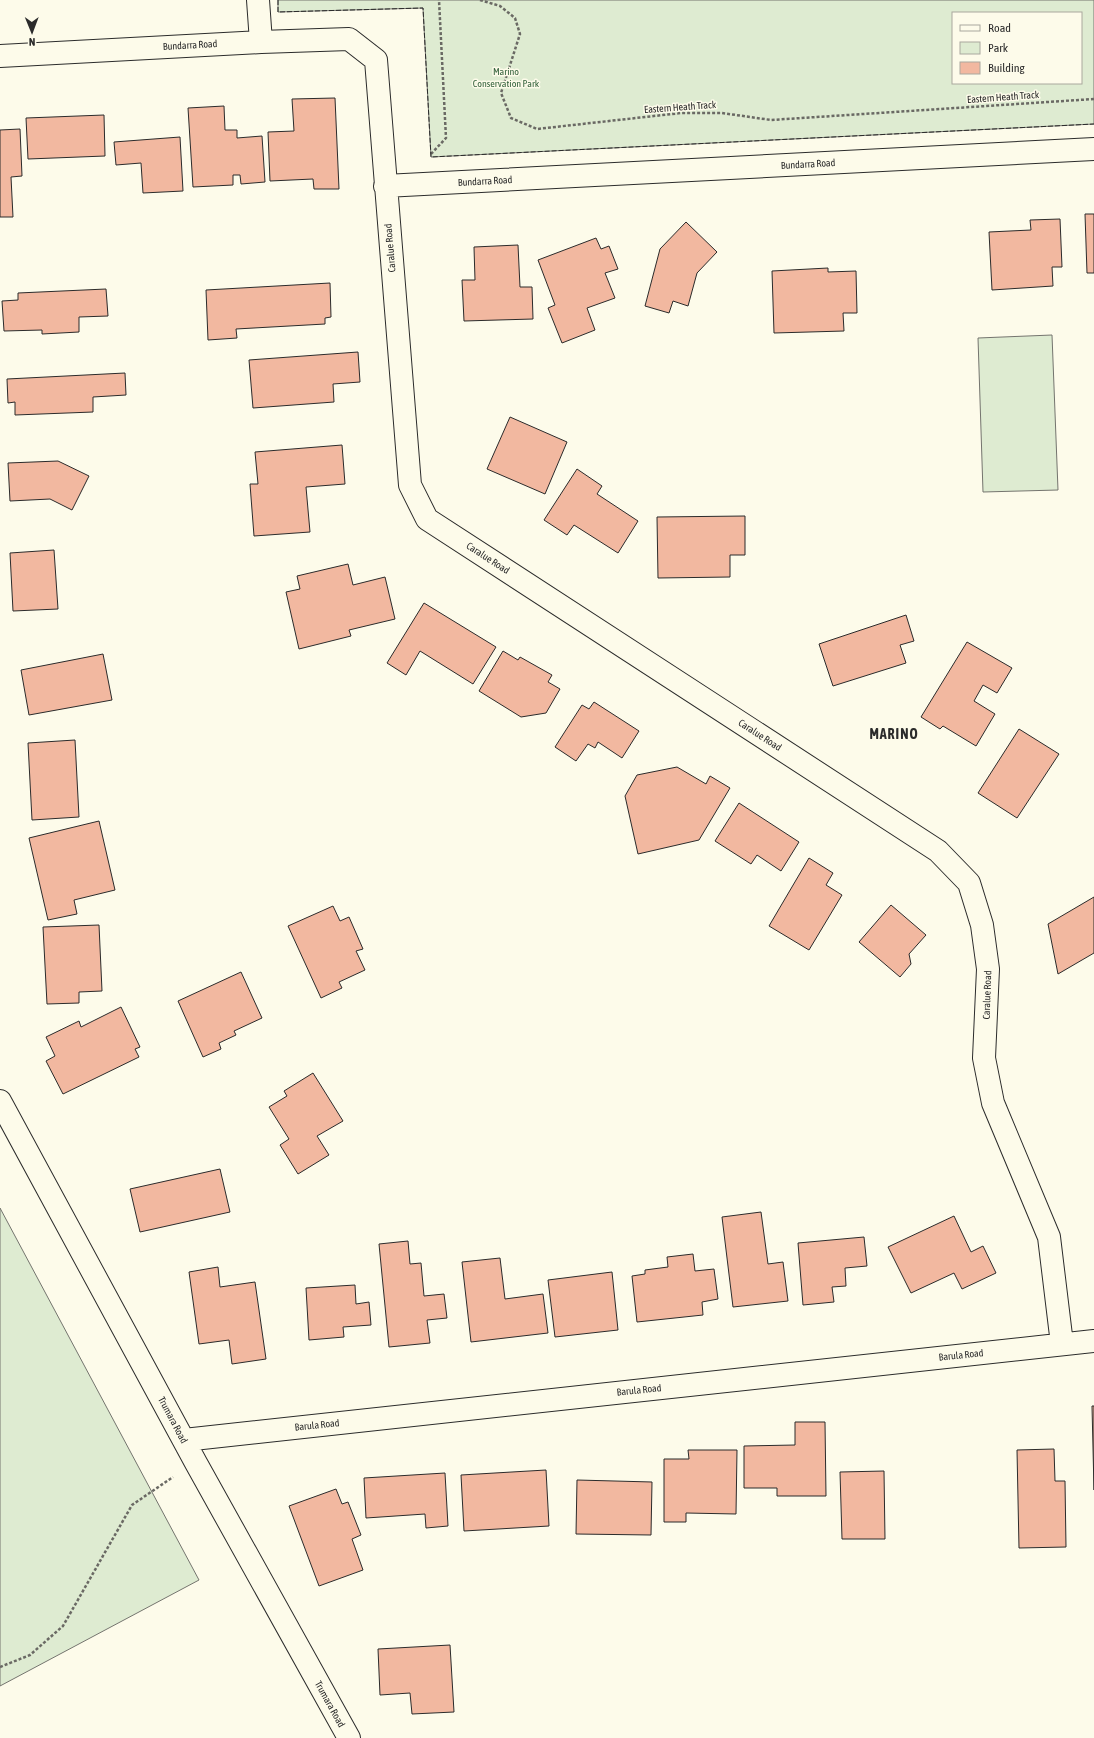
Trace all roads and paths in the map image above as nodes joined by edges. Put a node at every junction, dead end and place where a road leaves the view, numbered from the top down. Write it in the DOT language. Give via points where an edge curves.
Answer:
graph roads {
  1 [pos="258,0"];
  2 [pos="439,0"];
  3 [pos="480,0"];
  4 [pos="261,42"];
  5 [pos="0,56"];
  6 [pos="1094,99"];
  7 [pos="1094,149"];
  8 [pos="431,154"];
  9 [pos="385,186"];
  10 [pos="0,1101"];
  11 [pos="1094,1341"];
  12 [pos="1062,1344"];
  13 [pos="184,1440"];
  14 [pos="196,1463"];
  15 [pos="0,1667"];
  16 [pos="349,1738"];
  1 -- 4 [label="street"];
  2 -- 8 [label="path" via="446,138"];
  3 -- 6 [label="path, Eastern Heath Track" via="500,6 515,18 520,34 501,93 511,118 537,129 681,113 722,112 771,120"];
  4 -- 5 [label="street, Bundarra Road"];
  4 -- 9 [label="street, Bundarra Road" via="349,39 376,60"];
  7 -- 9 [label="street, Bundarra Road"];
  9 -- 12 [label="street, Caralue Road" via="410,486 427,518 938,851 969,883 982,925 988,969 984,1058 993,1102 1049,1236"];
  10 -- 13 [label="street, Trumara Road"];
  11 -- 12 [label="street, Barula Road"];
  12 -- 13 [label="street, Barula Road"];
  13 -- 14 [label="street, Trumara Road"];
  14 -- 15 [label="path" via="132,1505 63,1626 30,1655"];
  14 -- 16 [label="street, Trumara Road"];
}
